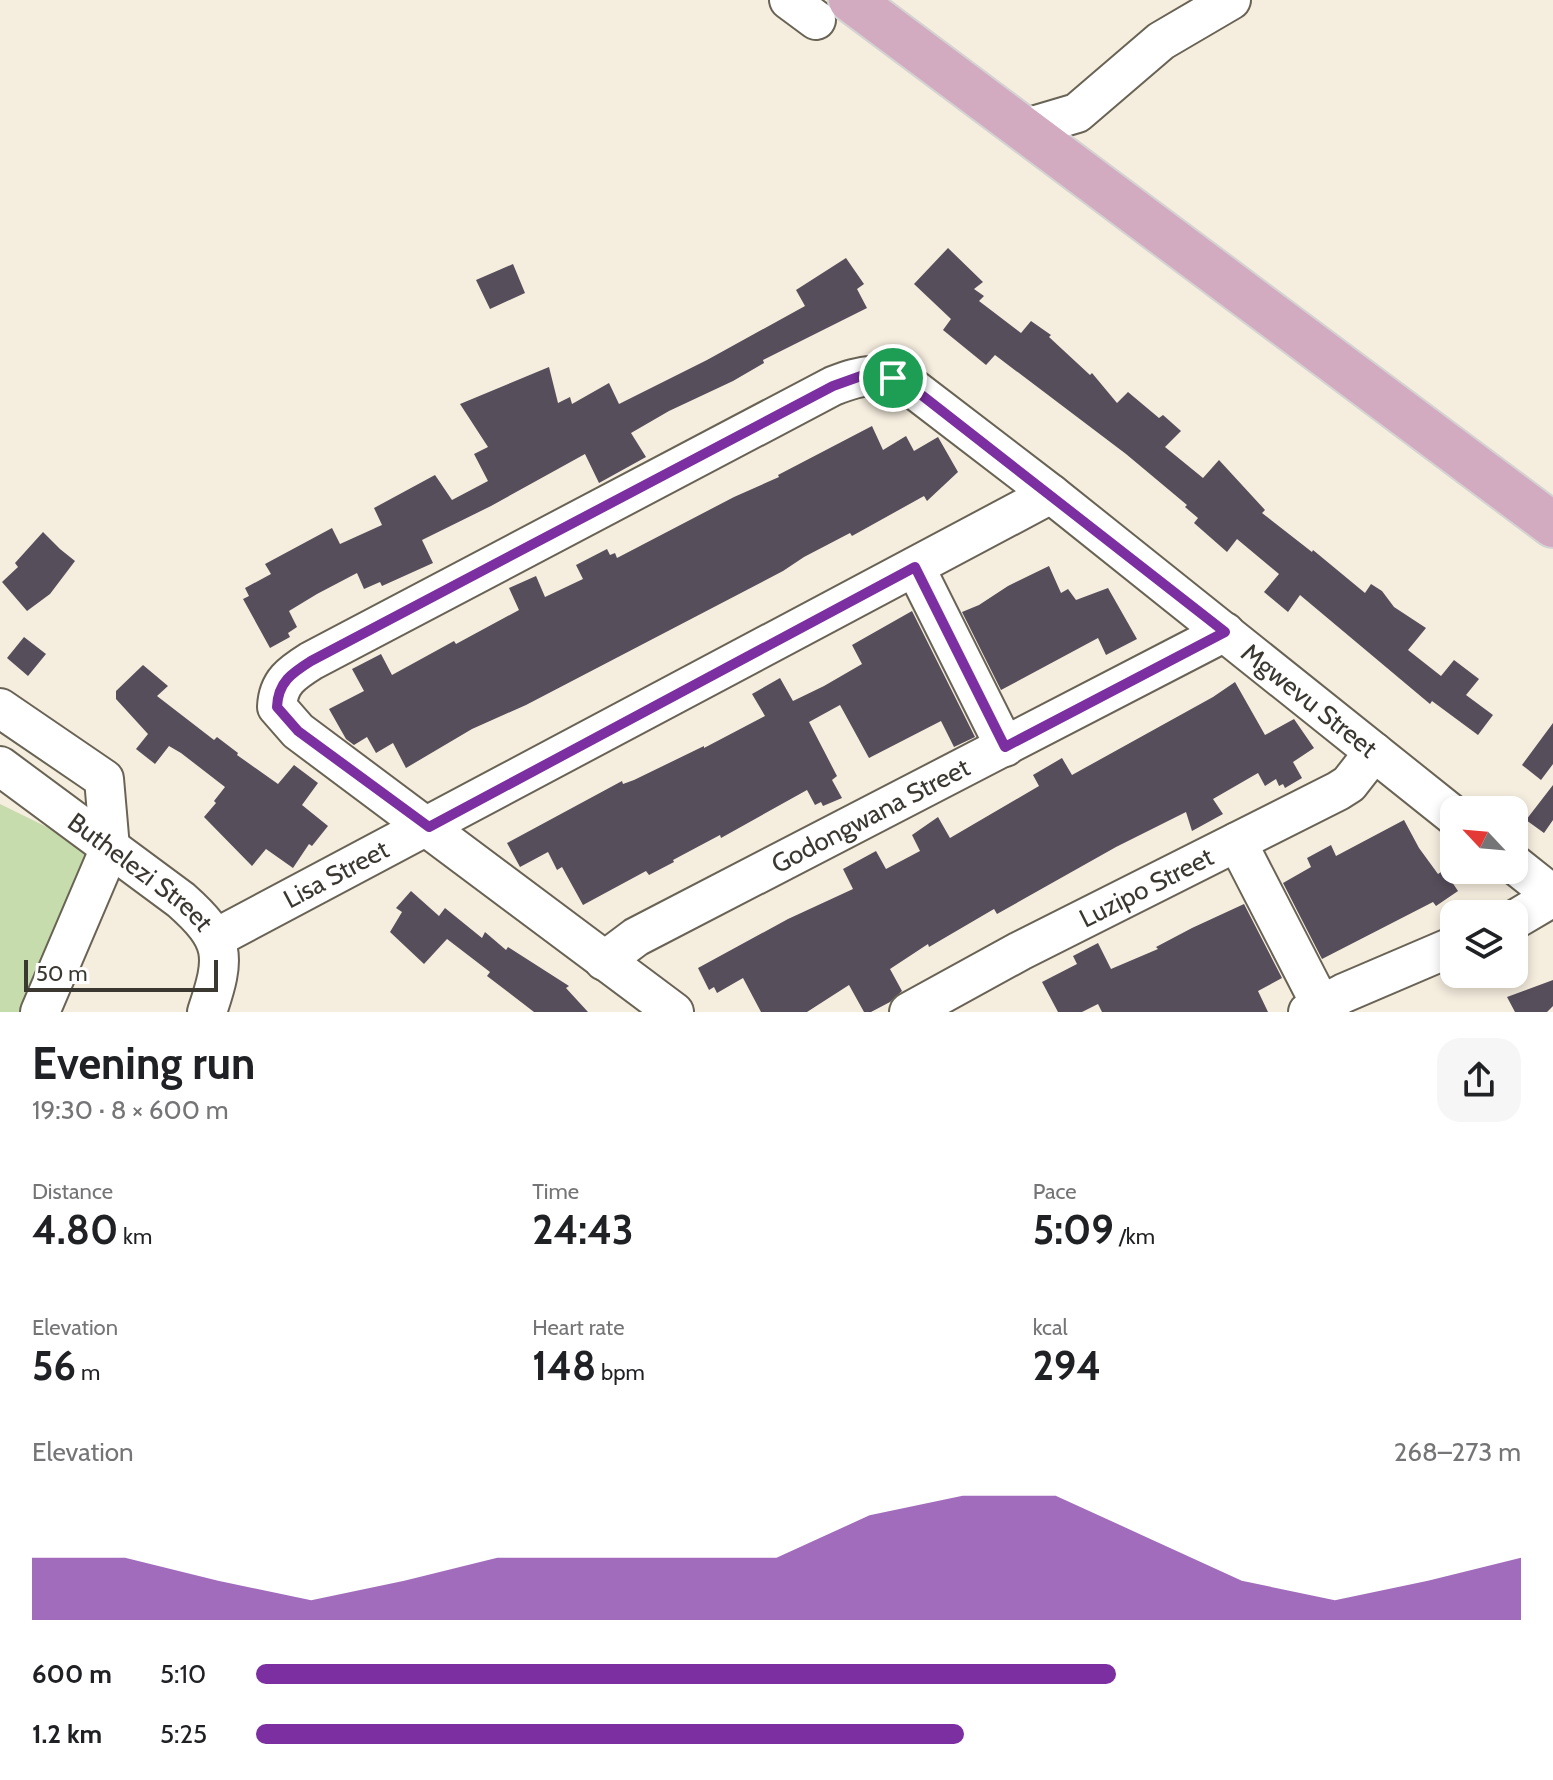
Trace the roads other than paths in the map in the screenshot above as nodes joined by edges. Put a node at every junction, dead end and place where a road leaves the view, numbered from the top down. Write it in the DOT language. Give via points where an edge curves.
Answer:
graph roads {
  1 [pos="1231,0"];
  2 [pos="819,7"];
  3 [pos="1023,129"];
  4 [pos="1051,494"];
  5 [pos="1553,525"];
  6 [pos="915,567"];
  7 [pos="1225,632"];
  8 [pos="4,719"];
  9 [pos="1005,747"];
  10 [pos="1374,752"];
  11 [pos="94,770"];
  12 [pos="13,776"];
  13 [pos="1440,805"];
  14 [pos="429,827"];
  15 [pos="1237,842"];
  16 [pos="110,848"];
  17 [pos="1528,875"];
  18 [pos="1553,896"];
  19 [pos="1528,911"];
  20 [pos="216,938"];
  21 [pos="1440,952"];
  22 [pos="604,961"];
  23 [pos="1315,1009"];
  24 [pos="40,1012"];
  25 [pos="207,1012"];
  26 [pos="674,1012"];
  27 [pos="909,1012"];
  1 -- 3 [label="street" via="1161,41 1077,113"];
  2 -- 3 [label="main road"];
  3 -- 5 [label="main road"];
  4 -- 6 [label="street, Lisa Street"];
  4 -- 7 [label="street, Mgwevu Street"];
  4 -- 14 [label="street, Mgwevu Street" via="910,386 877,374 861,376 833,386 290,674 278,695 284,718"];
  6 -- 9 [label="street"];
  6 -- 14 [label="street, Lisa Street"];
  7 -- 9 [label="street, Godongwana Street"];
  7 -- 10 [label="street, Mgwevu Street"];
  8 -- 11 [label="street"];
  9 -- 22 [label="street, Godongwana Street" via="636,937"];
  10 -- 13 [label="street, Mgwevu Street"];
  10 -- 15 [label="street, Luzipo Street" via="1349,784"];
  11 -- 12 [label="street"];
  11 -- 16 [label="street" via="104,779"];
  12 -- 16 [label="street, Buthelezi Street"];
  14 -- 20 [label="street, Lisa Street"];
  14 -- 22 [label="street"];
  15 -- 23 [label="street"];
  15 -- 27 [label="street, Luzipo Street"];
  16 -- 20 [label="street, Buthelezi Street" via="181,900"];
  16 -- 24 [label="street"];
  17 -- 18 [label="street"];
  18 -- 19 [label="street"];
  20 -- 25 [label="street, Buthelezi Street" via="217,983"];
  21 -- 23 [label="street"];
  22 -- 26 [label="street"];
}
